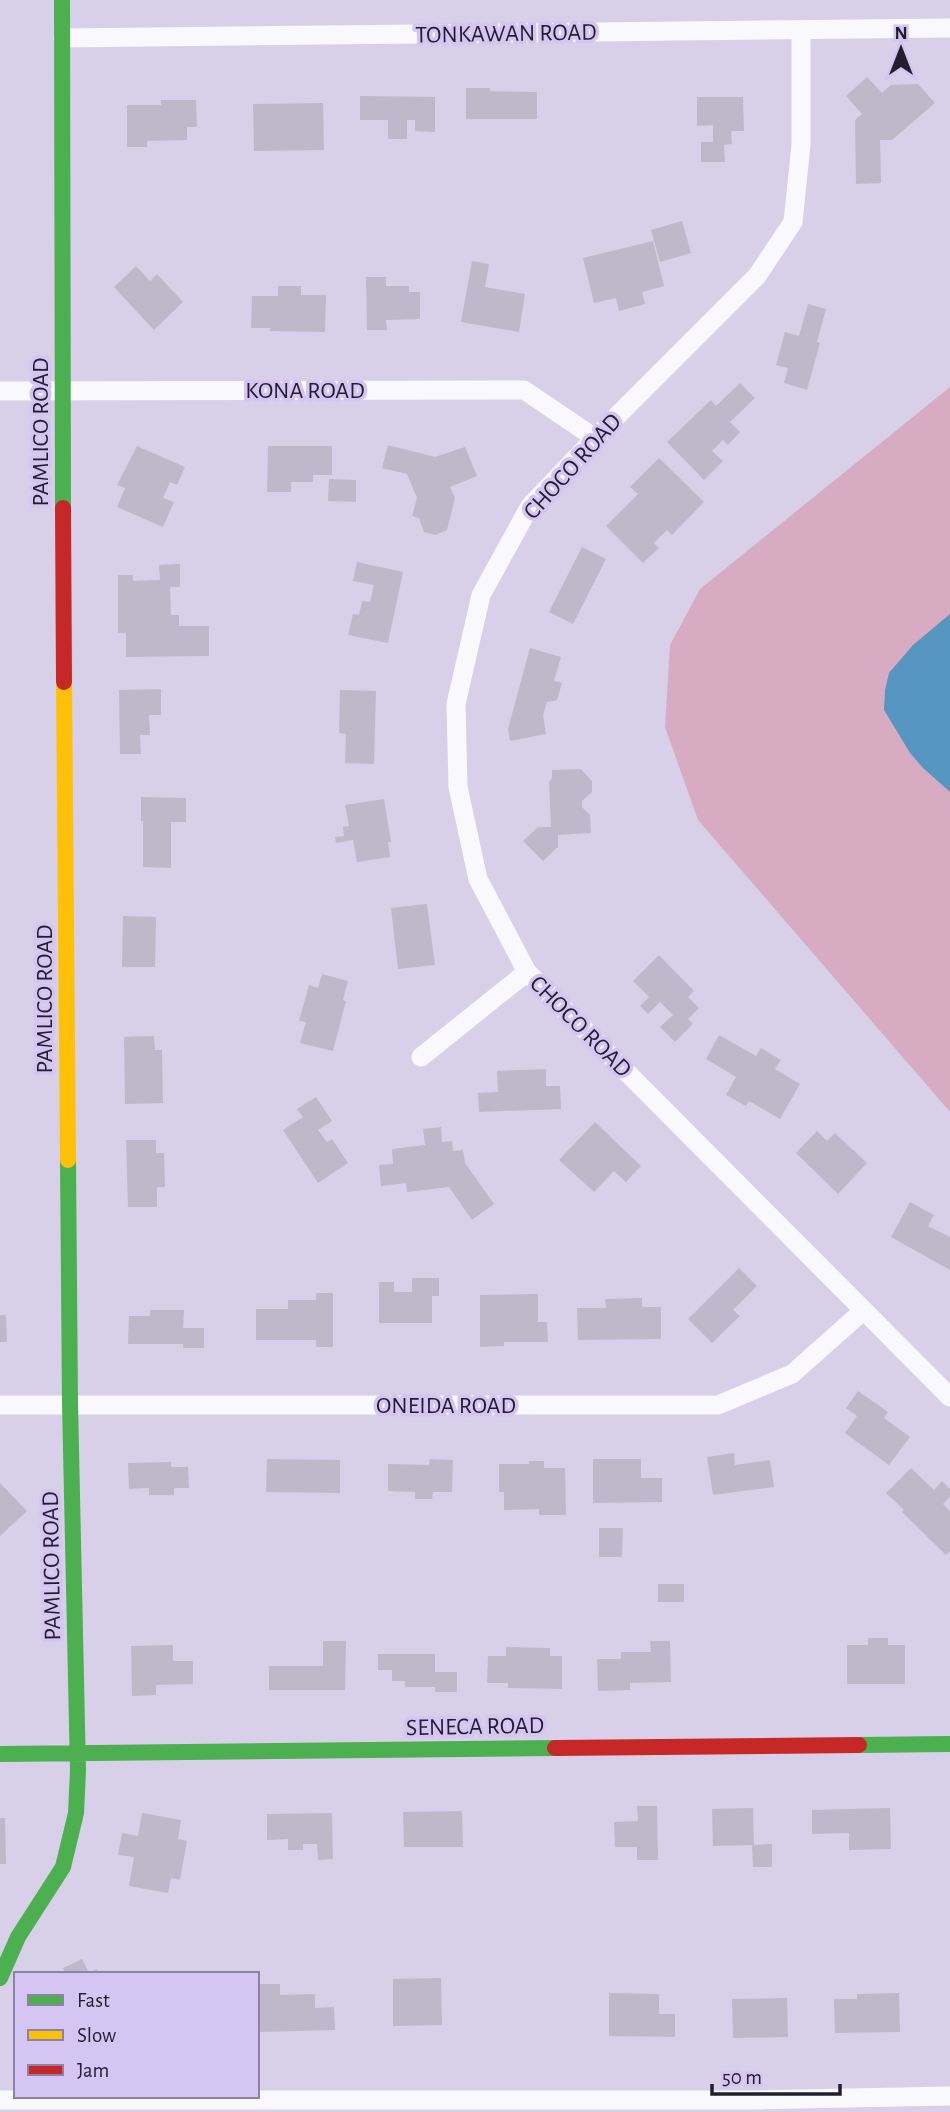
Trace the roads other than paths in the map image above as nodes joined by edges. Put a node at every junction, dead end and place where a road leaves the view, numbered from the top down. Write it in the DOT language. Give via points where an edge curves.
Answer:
graph roads {
  1 [pos="62,0"];
  2 [pos="950,28"];
  3 [pos="801,30"];
  4 [pos="63,38"];
  5 [pos="62,390"];
  6 [pos="0,391"];
  7 [pos="595,438"];
  8 [pos="527,972"];
  9 [pos="421,1056"];
  10 [pos="863,1311"];
  11 [pos="950,1397"];
  12 [pos="70,1403"];
  13 [pos="0,1405"];
  14 [pos="950,1744"];
  15 [pos="78,1753"];
  16 [pos="0,1754"];
  17 [pos="0,1978"];
  18 [pos="950,2096"];
  19 [pos="0,2100"];
  20 [pos="753,2106"];
  1 -- 4 [label="street, PAMLICO ROAD"];
  2 -- 3 [label="street, TONKAWAN ROAD"];
  3 -- 4 [label="street, TONKAWAN ROAD"];
  3 -- 7 [label="street, CHOCO ROAD" via="801,145 793,222 757,276"];
  4 -- 5 [label="street, PAMLICO ROAD"];
  5 -- 6 [label="street, KONA ROAD"];
  5 -- 7 [label="street, KONA ROAD" via="524,390"];
  5 -- 12 [label="street, PAMLICO ROAD"];
  7 -- 8 [label="street, CHOCO ROAD" via="530,506 481,595 456,704 458,787 478,879"];
  8 -- 9 [label="street"];
  8 -- 10 [label="street, CHOCO ROAD"];
  10 -- 11 [label="street, CHOCO ROAD"];
  10 -- 12 [label="street, ONEIDA ROAD" via="792,1374 718,1405"];
  12 -- 13 [label="street, ONEIDA ROAD"];
  12 -- 15 [label="street, PAMLICO ROAD"];
  14 -- 15 [label="street, SENECA ROAD"];
  15 -- 16 [label="street, SENECA ROAD"];
  15 -- 17 [label="street, PAMLICO ROAD" via="76,1813 63,1867 18,1937"];
  18 -- 20 [label="street"];
  19 -- 20 [label="street"];
}
